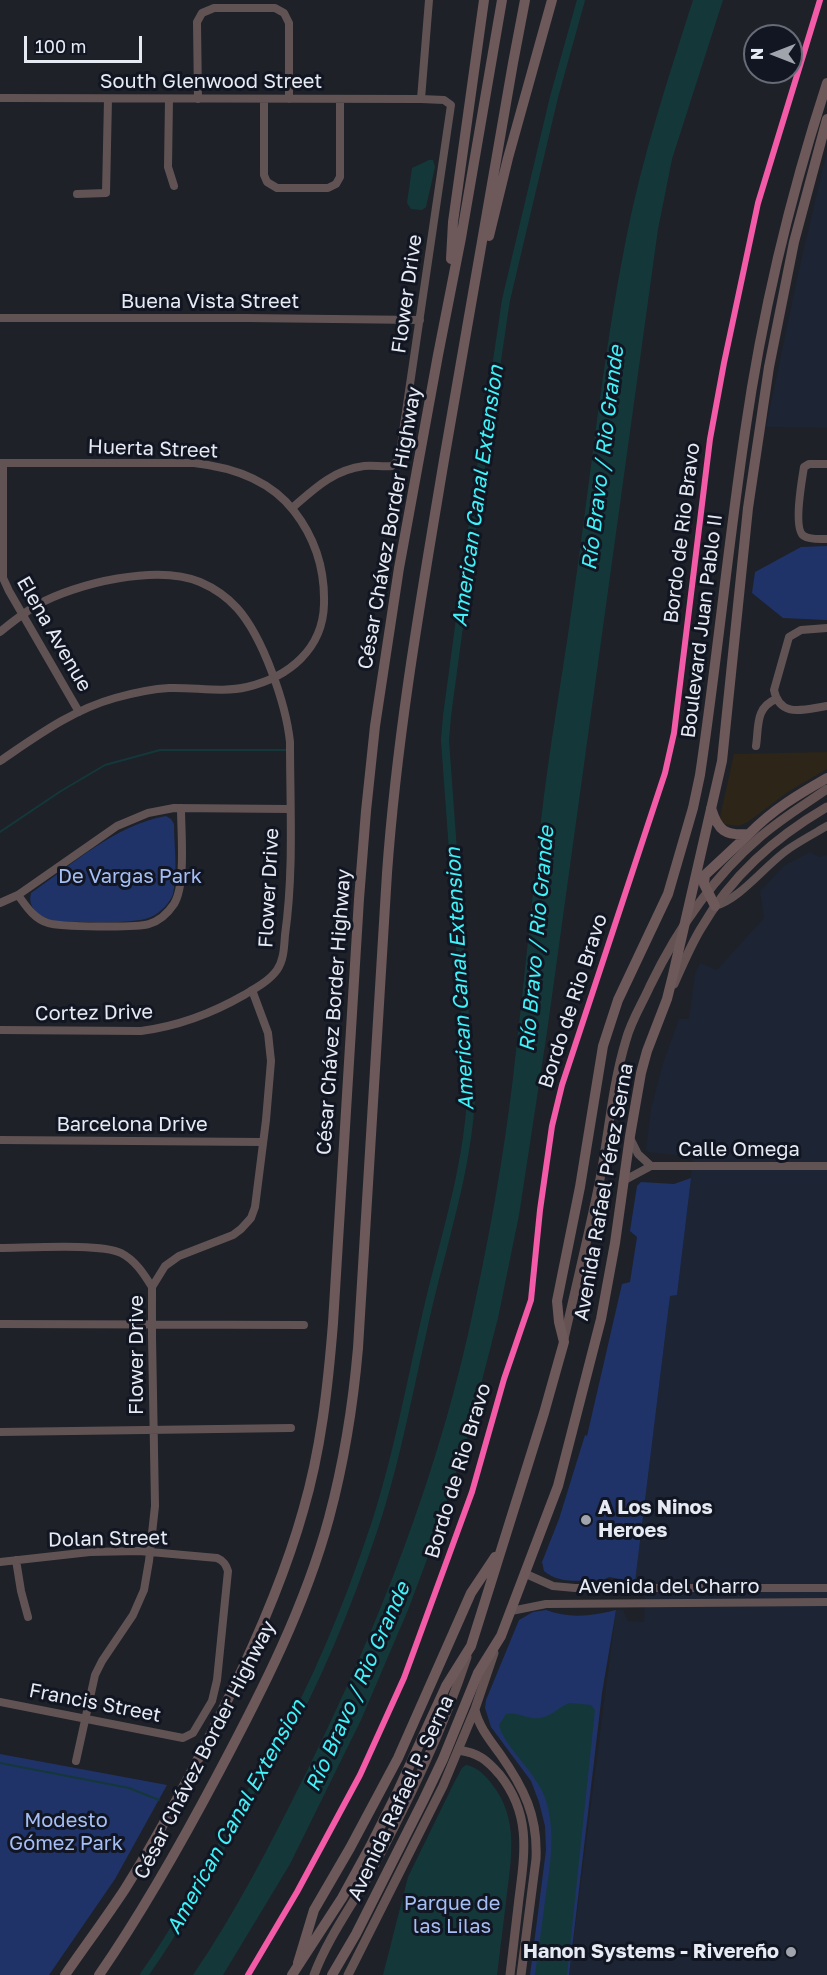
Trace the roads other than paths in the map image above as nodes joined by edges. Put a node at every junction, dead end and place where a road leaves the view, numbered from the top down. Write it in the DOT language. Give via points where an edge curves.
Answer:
graph roads {
  1 [pos="429,0"];
  2 [pos="484,0"];
  3 [pos="502,0"];
  4 [pos="525,0"];
  5 [pos="552,0"];
  6 [pos="827,83"];
  7 [pos="0,98"];
  8 [pos="108,99"];
  9 [pos="168,99"];
  10 [pos="198,99"];
  11 [pos="264,99"];
  12 [pos="289,99"];
  13 [pos="340,99"];
  14 [pos="422,99"];
  15 [pos="827,119"];
  16 [pos="174,186"];
  17 [pos="77,194"];
  18 [pos="450,291"];
  19 [pos="470,312"];
  20 [pos="0,318"];
  21 [pos="420,320"];
  22 [pos="1,463"];
  23 [pos="827,464"];
  24 [pos="292,508"];
  25 [pos="827,539"];
  26 [pos="1,578"];
  27 [pos="22,614"];
  28 [pos="827,628"];
  29 [pos="0,632"];
  30 [pos="273,677"];
  31 [pos="776,699"];
  32 [pos="827,706"];
  33 [pos="79,712"];
  34 [pos="756,746"];
  35 [pos="0,761"];
  36 [pos="827,778"];
  37 [pos="827,789"];
  38 [pos="827,807"];
  39 [pos="180,808"];
  40 [pos="711,808"];
  41 [pos="289,809"];
  42 [pos="827,826"];
  43 [pos="749,834"];
  44 [pos="18,895"];
  45 [pos="0,903"];
  46 [pos="715,906"];
  47 [pos="252,990"];
  48 [pos="667,999"];
  49 [pos="0,1030"];
  50 [pos="630,1136"];
  51 [pos="0,1140"];
  52 [pos="263,1142"];
  53 [pos="651,1166"];
  54 [pos="827,1166"];
  55 [pos="623,1181"];
  56 [pos="0,1248"];
  57 [pos="152,1287"];
  58 [pos="0,1324"];
  59 [pos="152,1325"];
  60 [pos="304,1326"];
  61 [pos="564,1342"];
  62 [pos="291,1428"];
  63 [pos="153,1430"];
  64 [pos="0,1432"];
  65 [pos="502,1547"];
  66 [pos="150,1551"];
  67 [pos="16,1560"];
  68 [pos="0,1562"];
  69 [pos="526,1574"];
  70 [pos="827,1588"];
  71 [pos="827,1602"];
  72 [pos="511,1611"];
  73 [pos="28,1617"];
  74 [pos="501,1636"];
  75 [pos="471,1646"];
  76 [pos="0,1702"];
  77 [pos="475,1709"];
  78 [pos="84,1718"];
  79 [pos="183,1738"];
  80 [pos="458,1750"];
  81 [pos="76,1761"];
  82 [pos="65,1975"];
  83 [pos="99,1975"];
  84 [pos="292,1975"];
  85 [pos="297,1975"];
  86 [pos="314,1975"];
  87 [pos="332,1975"];
  88 [pos="348,1975"];
  89 [pos="510,1975"];
  90 [pos="521,1975"];
  1 -- 14 [label="street"];
  2 -- 18 [label="highway" via="453,222"];
  3 -- 18 [label="highway, César Chávez Border Highway"];
  4 -- 19 [label="highway, César Chávez Border Highway"];
  5 -- 19 [label="highway"];
  6 -- 61 [label="highway, Boulevard Juan Pablo II" via="782,240 745,430 693,808 668,894 618,1000 603,1046 557,1301"];
  7 -- 8 [label="street, South Glenwood Street"];
  8 -- 9 [label="street, South Glenwood Street"];
  8 -- 17 [label="street" via="106,193"];
  9 -- 10 [label="street, South Glenwood Street"];
  9 -- 16 [label="street" via="168,167"];
  10 -- 11 [label="street, South Glenwood Street"];
  10 -- 12 [label="street" via="197,22 202,13 214,8 275,8 284,13 289,23"];
  11 -- 12 [label="street, South Glenwood Street"];
  11 -- 13 [label="street" via="264,175 267,183 277,188 333,187 340,177"];
  12 -- 13 [label="street, South Glenwood Street"];
  13 -- 14 [label="street, South Glenwood Street"];
  14 -- 21 [label="street, Flower Drive" via="448,102 452,108"];
  15 -- 40 [label="highway, Boulevard Juan Pablo II" via="794,242 765,390 748,508 722,761"];
  18 -- 82 [label="highway, César Chávez Border Highway" via="399,568 375,726 360,888 333,1323 315,1461 280,1579 196,1766 125,1889"];
  19 -- 83 [label="highway, César Chávez Border Highway" via="420,602 396,774 358,1348 344,1454 324,1536 284,1642 186,1835"];
  20 -- 21 [label="street, Buena Vista Street"];
  21 -- 24 [label="street, Flower Drive" via="399,459 388,466 340,472"];
  22 -- 24 [label="street, Huerta Street" via="212,465 254,479"];
  22 -- 26 [label="street, Elena Avenue"];
  23 -- 25 [label="street" via="804,467 798,523 804,536"];
  24 -- 30 [label="street" via="320,561 324,612 312,648 297,663"];
  26 -- 27 [label="street, Elena Avenue"];
  27 -- 29 [label="street, Flower Drive"];
  27 -- 30 [label="street, Flower Drive" via="90,584 132,577 188,578 211,587 237,608"];
  27 -- 33 [label="street, Elena Avenue"];
  28 -- 31 [label="street" via="795,632 787,641 774,690"];
  30 -- 33 [label="street" via="234,689 169,688 137,693"];
  30 -- 41 [label="street, Flower Drive" via="290,742"];
  31 -- 32 [label="street" via="782,707 792,710"];
  31 -- 34 [label="street" via="761,710"];
  33 -- 35 [label="street"];
  36 -- 43 [label="highway" via="772,812"];
  37 -- 61 [label="main road, Avenida Rafael Pérez Serna" via="759,838 701,899 663,959 629,1031 614,1089"];
  38 -- 46 [label="main road, Avenida Rafael Pérez Serna" via="762,852"];
  39 -- 41 [label="street"];
  39 -- 44 [label="street" via="148,813 117,826"];
  39 -- 44 [label="street" via="180,887 174,905 156,921 137,926 57,925 39,919"];
  40 -- 43 [label="highway" via="722,830"];
  40 -- 48 [label="highway, Boulevard Juan Pablo II"];
  41 -- 47 [label="street, Flower Drive" via="289,899 282,959 270,978"];
  42 -- 46 [label="street" via="789,849 735,897"];
  43 -- 46 [label="highway" via="705,875 704,884"];
  44 -- 45 [label="street"];
  46 -- 48 [label="main road, Avenida Rafael Pérez Serna"];
  47 -- 49 [label="street, Cortez Drive" via="196,1019 161,1029"];
  47 -- 52 [label="street, Flower Drive" via="271,1051"];
  48 -- 50 [label="highway, Avenida Rafael Pérez Serna" via="644,1062"];
  50 -- 53 [label="street" via="638,1154"];
  50 -- 55 [label="highway, Avenida Rafael Pérez Serna"];
  51 -- 52 [label="street, Barcelona Drive"];
  52 -- 57 [label="street, Flower Drive" via="255,1207 247,1224 233,1235 179,1256 165,1266"];
  53 -- 54 [label="street, Calle Omega"];
  53 -- 55 [label="street"];
  55 -- 69 [label="highway, Avenida Rafael Pérez Serna" via="601,1319 586,1380 558,1486"];
  56 -- 57 [label="street" via="108,1249 130,1259"];
  57 -- 59 [label="street, Flower Drive"];
  58 -- 59 [label="street"];
  59 -- 60 [label="street"];
  59 -- 63 [label="street, Flower Drive"];
  61 -- 65 [label="highway, Avenida Rafael Pérez Serna"];
  62 -- 63 [label="street"];
  63 -- 64 [label="street"];
  63 -- 66 [label="street, Flower Drive" via="155,1506"];
  65 -- 75 [label="highway, Avenida Rafael Pérez Serna"];
  65 -- 85 [label="highway" via="471,1593 398,1758 314,1910 298,1959"];
  66 -- 67 [label="street, Dolan Street" via="90,1552"];
  66 -- 78 [label="street, Flower Drive" via="141,1599 99,1668"];
  66 -- 79 [label="street, Dolan Street" via="217,1558 228,1572 212,1701 193,1733"];
  67 -- 68 [label="street, Dolan Street"];
  67 -- 73 [label="street"];
  69 -- 70 [label="street, Avenida del Charro" via="553,1586 575,1588"];
  69 -- 72 [label="highway, Avenida Rafael Pérez Serna"];
  71 -- 72 [label="street, Avenida del Charro" via="546,1604"];
  72 -- 74 [label="highway, Avenida Rafael Pérez Serna"];
  74 -- 77 [label="main road"];
  74 -- 87 [label="highway, Avenida Rafael P. Serna" via="478,1673 443,1759"];
  75 -- 84 [label="highway, Avenida Rafael P. Serna" via="446,1686 358,1868"];
  75 -- 86 [label="main road" via="424,1767"];
  76 -- 78 [label="street, Francis Street"];
  77 -- 80 [label="main road"];
  77 -- 90 [label="main road" via="479,1725 525,1794 534,1823 536,1859"];
  78 -- 79 [label="street, Francis Street"];
  78 -- 81 [label="street, Flower Drive"];
  80 -- 88 [label="main road" via="426,1823"];
  80 -- 89 [label="main road" via="477,1754 494,1768 506,1782 522,1819 524,1859"];
}
